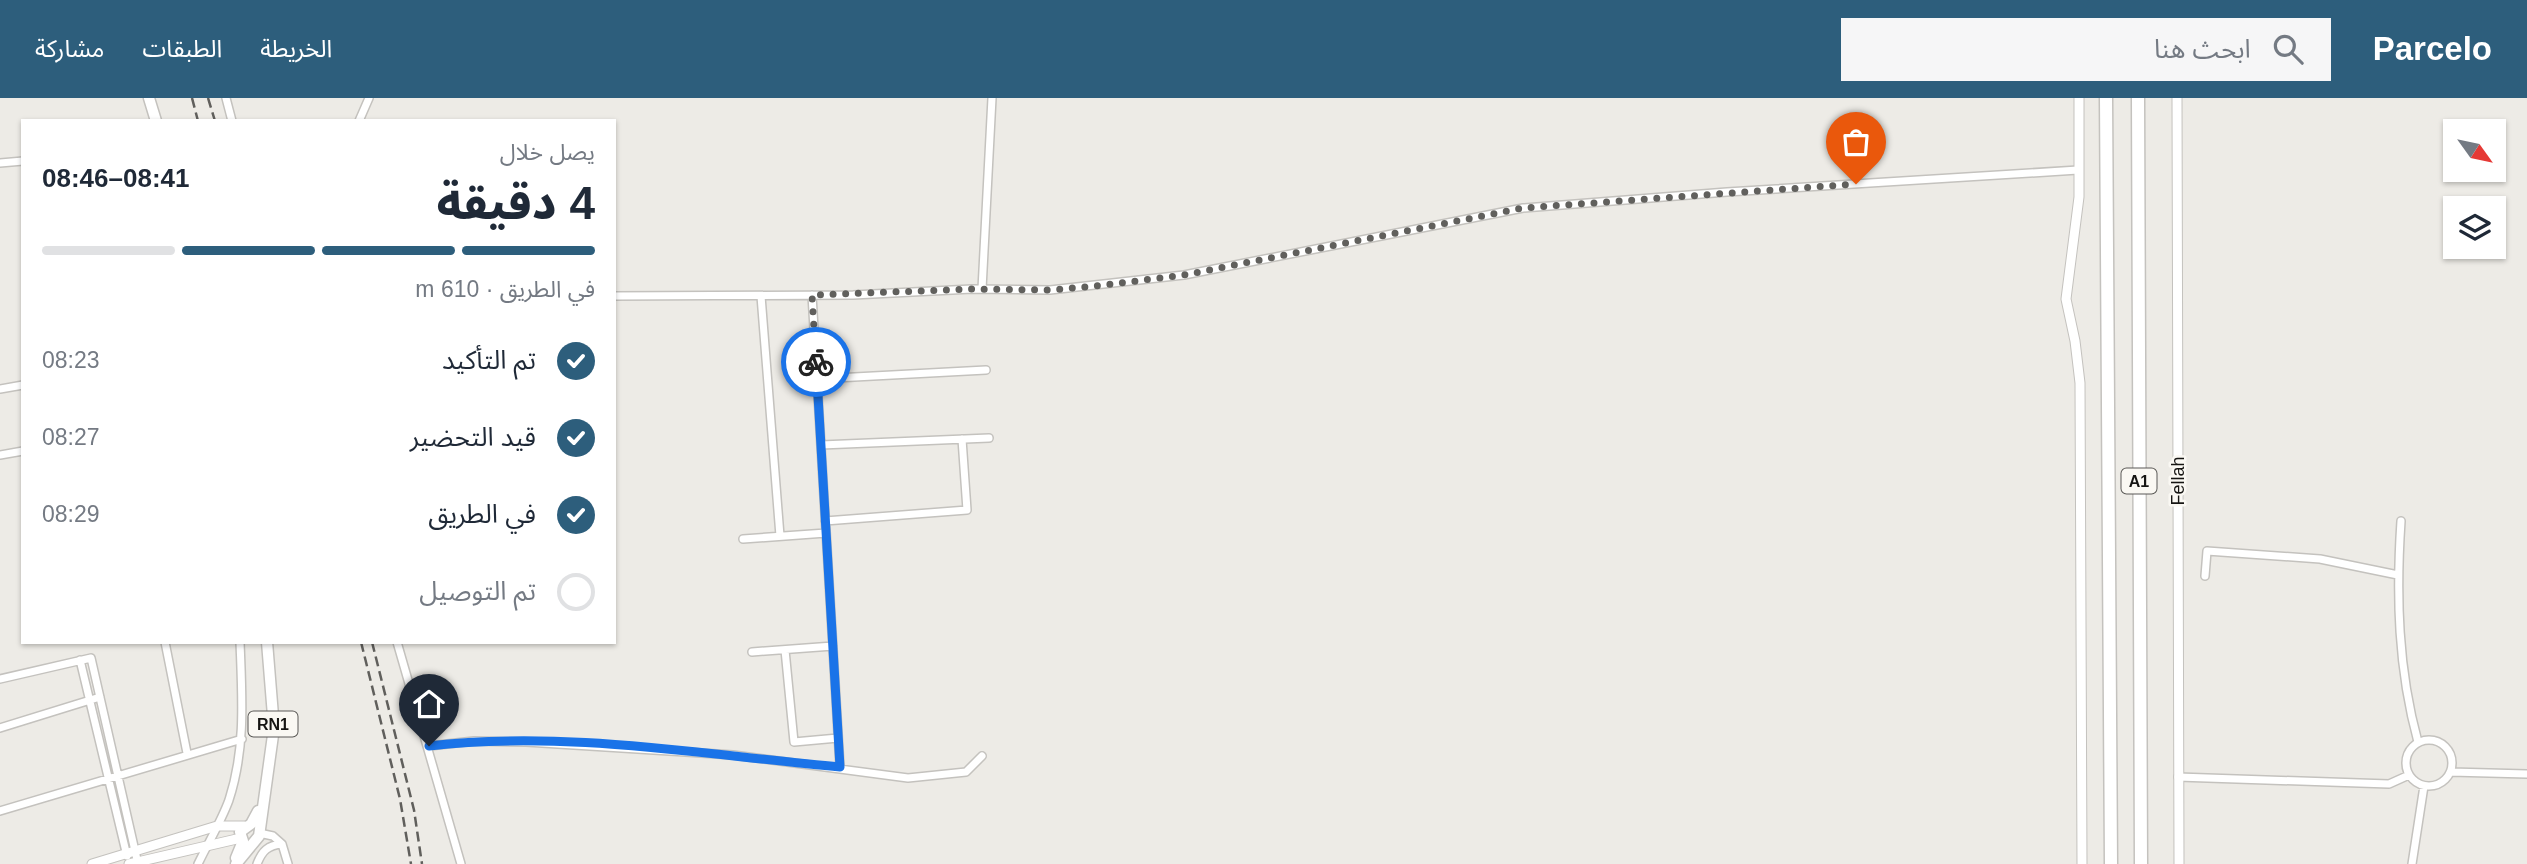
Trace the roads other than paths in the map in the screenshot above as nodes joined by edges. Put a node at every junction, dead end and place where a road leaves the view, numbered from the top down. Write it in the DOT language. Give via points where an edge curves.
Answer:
graph roads {
  1 [pos="149,98"];
  2 [pos="226,98"];
  3 [pos="369,98"];
  4 [pos="992,98"];
  5 [pos="2079,98"];
  6 [pos="2106,98"];
  7 [pos="2138,98"];
  8 [pos="2177,98"];
  9 [pos="155,119"];
  10 [pos="231,119"];
  11 [pos="360,119"];
  12 [pos="21,161"];
  13 [pos="0,163"];
  14 [pos="2078,170"];
  15 [pos="982,289"];
  16 [pos="812,295"];
  17 [pos="616,296"];
  18 [pos="761,296"];
  19 [pos="986,370"];
  20 [pos="817,379"];
  21 [pos="21,385"];
  22 [pos="0,389"];
  23 [pos="989,438"];
  24 [pos="962,439"];
  25 [pos="821,445"];
  26 [pos="21,451"];
  27 [pos="0,455"];
  28 [pos="825,520"];
  29 [pos="2401,521"];
  30 [pos="826,533"];
  31 [pos="779,536"];
  32 [pos="743,539"];
  33 [pos="2398,575"];
  34 [pos="2205,576"];
  35 [pos="165,644"];
  36 [pos="240,644"];
  37 [pos="267,644"];
  38 [pos="398,644"];
  39 [pos="832,646"];
  40 [pos="785,650"];
  41 [pos="752,652"];
  42 [pos="80,660"];
  43 [pos="0,679"];
  44 [pos="100,697"];
  45 [pos="89,702"];
  46 [pos="0,728"];
  47 [pos="838,738"];
  48 [pos="242,739"];
  49 [pos="2418,742"];
  50 [pos="429,746"];
  51 [pos="187,753"];
  52 [pos="982,756"];
  53 [pos="840,767"];
  54 [pos="2451,772"];
  55 [pos="2527,774"];
  56 [pos="118,775"];
  57 [pos="2409,775"];
  58 [pos="2178,777"];
  59 [pos="107,778"];
  60 [pos="2424,786"];
  61 [pos="0,811"];
  62 [pos="218,826"];
  63 [pos="253,828"];
  64 [pos="246,841"];
  65 [pos="208,843"];
  66 [pos="282,844"];
  67 [pos="130,852"];
  68 [pos="133,863"];
  69 [pos="92,864"];
  70 [pos="198,864"];
  71 [pos="235,864"];
  72 [pos="257,864"];
  73 [pos="288,864"];
  74 [pos="461,864"];
  75 [pos="2081,864"];
  76 [pos="2110,864"];
  77 [pos="2141,864"];
  78 [pos="2179,864"];
  79 [pos="2412,864"];
  1 -- 9 [label="main road"];
  2 -- 10 [label="street"];
  3 -- 11 [label="street"];
  4 -- 15 [label="street"];
  5 -- 14 [label="street"];
  6 -- 76 [label="highway, A1"];
  7 -- 77 [label="highway, A1"];
  8 -- 58 [label="street, Fellah"];
  12 -- 13 [label="street"];
  14 -- 15 [label="street" via="1563,203 1150,280 1050,290"];
  14 -- 75 [label="street" via="2066,299 2080,383"];
  15 -- 16 [label="street"];
  16 -- 18 [label="street"];
  16 -- 20 [label="street"];
  17 -- 18 [label="street"];
  18 -- 31 [label="street"];
  19 -- 20 [label="street"];
  20 -- 25 [label="street"];
  21 -- 22 [label="street"];
  23 -- 24 [label="street"];
  24 -- 25 [label="street"];
  24 -- 28 [label="street" via="967,510"];
  25 -- 28 [label="street"];
  26 -- 27 [label="street"];
  28 -- 30 [label="street"];
  29 -- 33 [label="street"];
  30 -- 31 [label="street"];
  30 -- 39 [label="street"];
  31 -- 32 [label="street"];
  33 -- 34 [label="street" via="2320,559 2207,551"];
  33 -- 49 [label="street" via="2403,669"];
  35 -- 51 [label="street"];
  36 -- 48 [label="street"];
  37 -- 63 [label="main road, RN1" via="274,728 262,804"];
  38 -- 50 [label="street"];
  39 -- 40 [label="street"];
  39 -- 47 [label="street"];
  40 -- 41 [label="street"];
  40 -- 47 [label="street" via="794,742"];
  42 -- 43 [label="street"];
  42 -- 44 [label="street" via="91,658"];
  42 -- 45 [label="street"];
  44 -- 45 [label="street"];
  44 -- 56 [label="street"];
  45 -- 46 [label="street"];
  45 -- 59 [label="street"];
  47 -- 53 [label="street"];
  48 -- 51 [label="street"];
  48 -- 62 [label="street" via="233,787"];
  49 -- 54 [label="street" via="2434,740 2448,749"];
  49 -- 57 [label="street" via="2407,754"];
  50 -- 53 [label="street" via="526,742"];
  50 -- 74 [label="street"];
  51 -- 56 [label="street"];
  52 -- 53 [label="street" via="966,772 926,777"];
  54 -- 55 [label="street"];
  54 -- 60 [label="street" via="2441,783"];
  56 -- 59 [label="street"];
  56 -- 67 [label="street"];
  57 -- 58 [label="street" via="2389,783"];
  57 -- 60 [label="street"];
  58 -- 78 [label="street, Fellah"];
  59 -- 61 [label="street"];
  59 -- 67 [label="street"];
  60 -- 79 [label="street"];
  62 -- 63 [label="street"];
  62 -- 65 [label="street"];
  62 -- 67 [label="street"];
  63 -- 64 [label="main road, RN1"];
  63 -- 64 [label="main road, RN1" via="258,840"];
  63 -- 66 [label="street"];
  64 -- 65 [label="street"];
  64 -- 71 [label="main road, RN1"];
  65 -- 68 [label="street"];
  65 -- 70 [label="street"];
  66 -- 72 [label="street" via="272,844"];
  66 -- 73 [label="street"];
  67 -- 68 [label="street"];
  67 -- 69 [label="street"];
}
